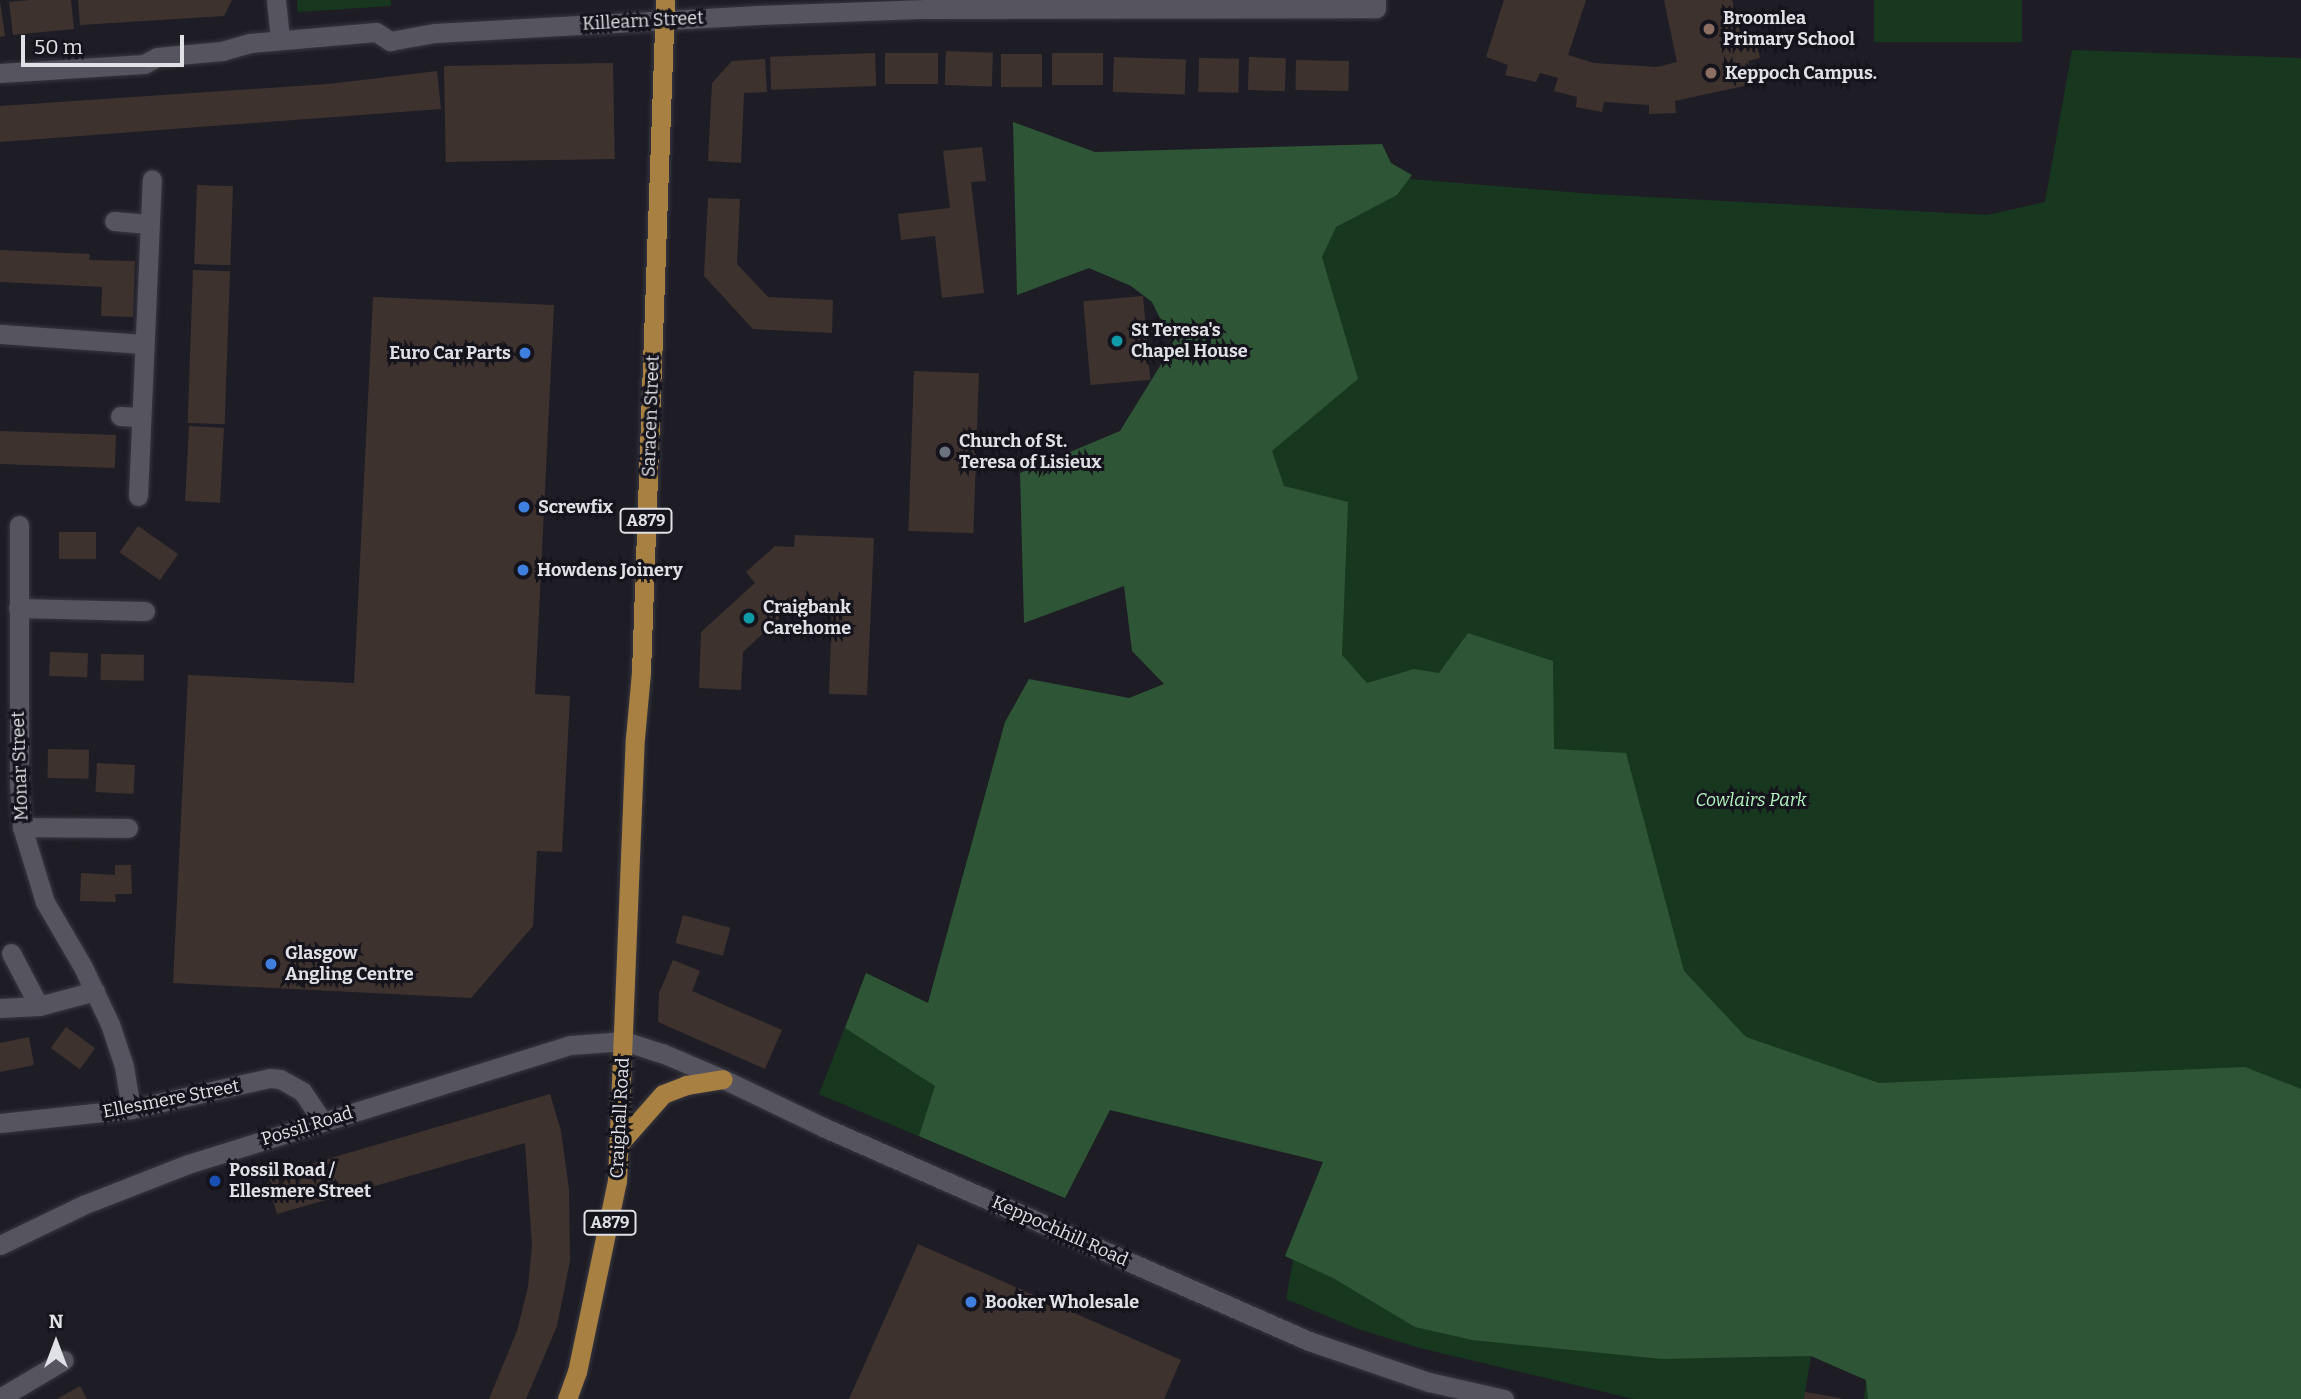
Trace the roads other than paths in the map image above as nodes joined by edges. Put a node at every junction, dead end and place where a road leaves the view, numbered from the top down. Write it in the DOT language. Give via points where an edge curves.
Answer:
graph roads {
  1 [pos="276,0"];
  2 [pos="1131,4"];
  3 [pos="1376,4"];
  4 [pos="925,5"];
  5 [pos="665,10"];
  6 [pos="280,39"];
  7 [pos="0,73"];
  8 [pos="152,179"];
  9 [pos="114,222"];
  10 [pos="148,224"];
  11 [pos="0,334"];
  12 [pos="144,344"];
  13 [pos="138,496"];
  14 [pos="19,525"];
  15 [pos="18,608"];
  16 [pos="145,611"];
  17 [pos="22,827"];
  18 [pos="128,828"];
  19 [pos="11,953"];
  20 [pos="95,991"];
  21 [pos="39,1006"];
  22 [pos="0,1008"];
  23 [pos="624,1041"];
  24 [pos="723,1079"];
  25 [pos="131,1109"];
  26 [pos="322,1121"];
  27 [pos="0,1123"];
  28 [pos="618,1145"];
  29 [pos="0,1245"];
  30 [pos="64,1360"];
  31 [pos="0,1398"];
  32 [pos="567,1399"];
  33 [pos="1504,1399"];
  1 -- 6 [label="street"];
  2 -- 3 [label="street, Killearn Street"];
  2 -- 4 [label="street, Killearn Street"];
  4 -- 5 [label="street, Killearn Street"];
  5 -- 6 [label="street, Killearn Street" via="390,41 376,32"];
  5 -- 23 [label="main road, Saracen Street / A879"];
  6 -- 7 [label="street, Killearn Street" via="157,57 144,64"];
  8 -- 10 [label="street"];
  9 -- 10 [label="street"];
  10 -- 12 [label="street"];
  11 -- 12 [label="street"];
  12 -- 13 [label="street" via="130,417"];
  14 -- 15 [label="street, Monar Street"];
  15 -- 16 [label="street"];
  15 -- 17 [label="street, Monar Street"];
  17 -- 18 [label="street"];
  17 -- 20 [label="street, Monar Street" via="45,902"];
  19 -- 21 [label="street"];
  20 -- 21 [label="street"];
  20 -- 25 [label="street, Monar Street" via="124,1066"];
  21 -- 22 [label="street"];
  23 -- 24 [label="street, Keppochhill Road"];
  23 -- 26 [label="street, Possil Road" via="571,1045"];
  23 -- 28 [label="main road, Craighall Road / A879"];
  24 -- 28 [label="main road" via="686,1084 663,1094"];
  24 -- 33 [label="street, Keppochhill Road" via="1309,1341 1429,1382"];
  25 -- 26 [label="street, Ellesmere Street" via="270,1078 302,1091"];
  25 -- 27 [label="street, Ellesmere Street"];
  26 -- 29 [label="street, Possil Road" via="142,1181"];
  28 -- 32 [label="main road, Craighall Road / A879" via="613,1211"];
  30 -- 31 [label="street"];
}
